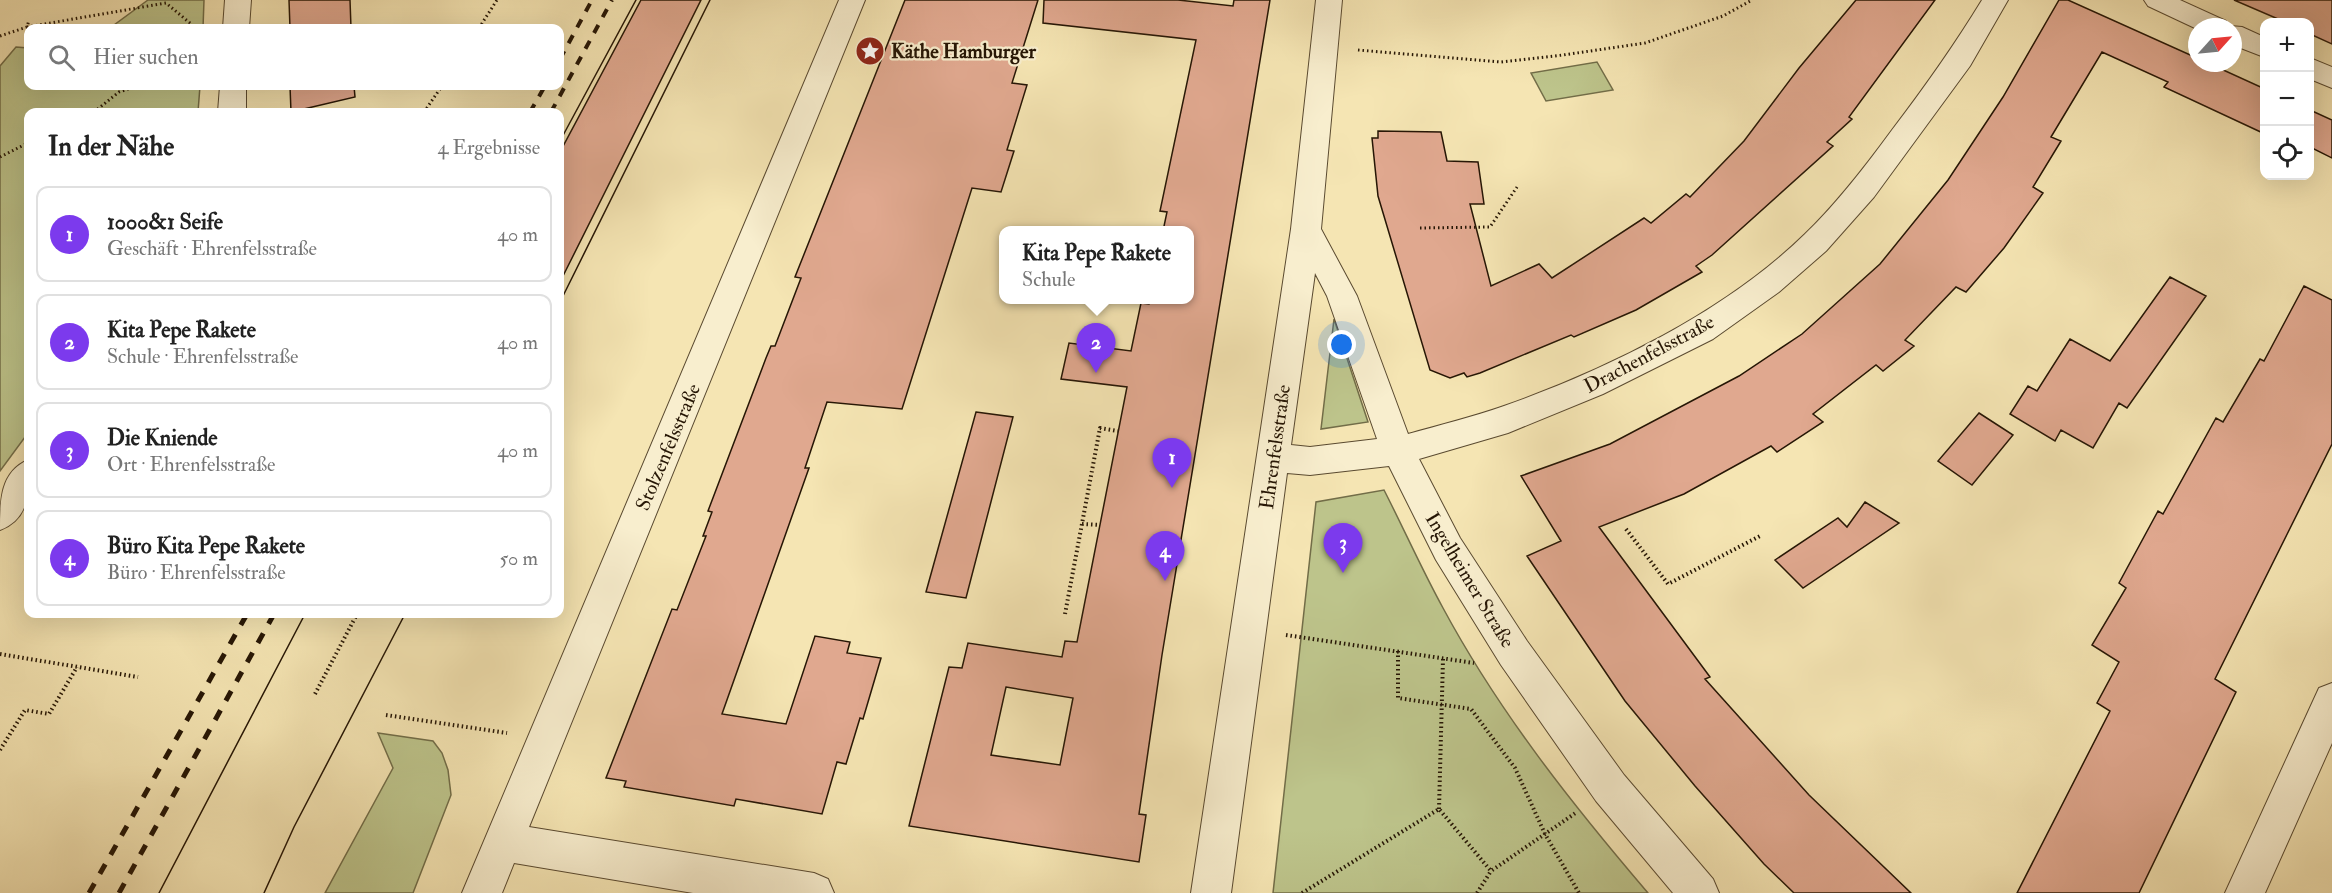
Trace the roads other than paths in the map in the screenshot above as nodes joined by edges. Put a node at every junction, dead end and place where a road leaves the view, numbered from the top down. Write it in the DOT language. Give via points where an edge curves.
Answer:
graph roads {
  1 [pos="237,0"];
  2 [pos="852,0"];
  3 [pos="1329,0"];
  4 [pos="1995,0"];
  5 [pos="2157,0"];
  6 [pos="2197,18"];
  7 [pos="236,24"];
  8 [pos="2242,38"];
  9 [pos="2260,46"];
  10 [pos="2314,70"];
  11 [pos="2332,78"];
  12 [pos="233,90"];
  13 [pos="232,108"];
  14 [pos="1306,229"];
  15 [pos="1398,451"];
  16 [pos="1274,458"];
  17 [pos="24,481"];
  18 [pos="0,514"];
  19 [pos="2332,701"];
  20 [pos="503,842"];
  21 [pos="482,893"];
  22 [pos="814,893"];
  23 [pos="1211,893"];
  24 [pos="1699,893"];
  25 [pos="2246,893"];
  1 -- 7 [label="street"];
  2 -- 20 [label="street, Stolzenfelsstraße"];
  3 -- 14 [label="street, Ehrenfelsstraße"];
  4 -- 15 [label="street, Drachenfelsstraße" via="1960,59 1864,189 1815,243 1768,283 1702,330 1592,386 1508,419"];
  5 -- 6 [label="street"];
  8 -- 9 [label="street"];
  10 -- 11 [label="street"];
  12 -- 13 [label="street"];
  14 -- 15 [label="street, Ingelheimer Straße" via="1342,296"];
  14 -- 16 [label="street, Ehrenfelsstraße"];
  15 -- 16 [label="street, Drachenfelsstraße" via="1310,462"];
  15 -- 24 [label="street, Ingelheimer Straße" via="1448,549 1514,653 1610,788"];
  16 -- 23 [label="street, Ehrenfelsstraße"];
  17 -- 18 [label="street"];
  19 -- 25 [label="street"];
  20 -- 21 [label="street, Stolzenfelsstraße"];
  20 -- 22 [label="street"];
}
